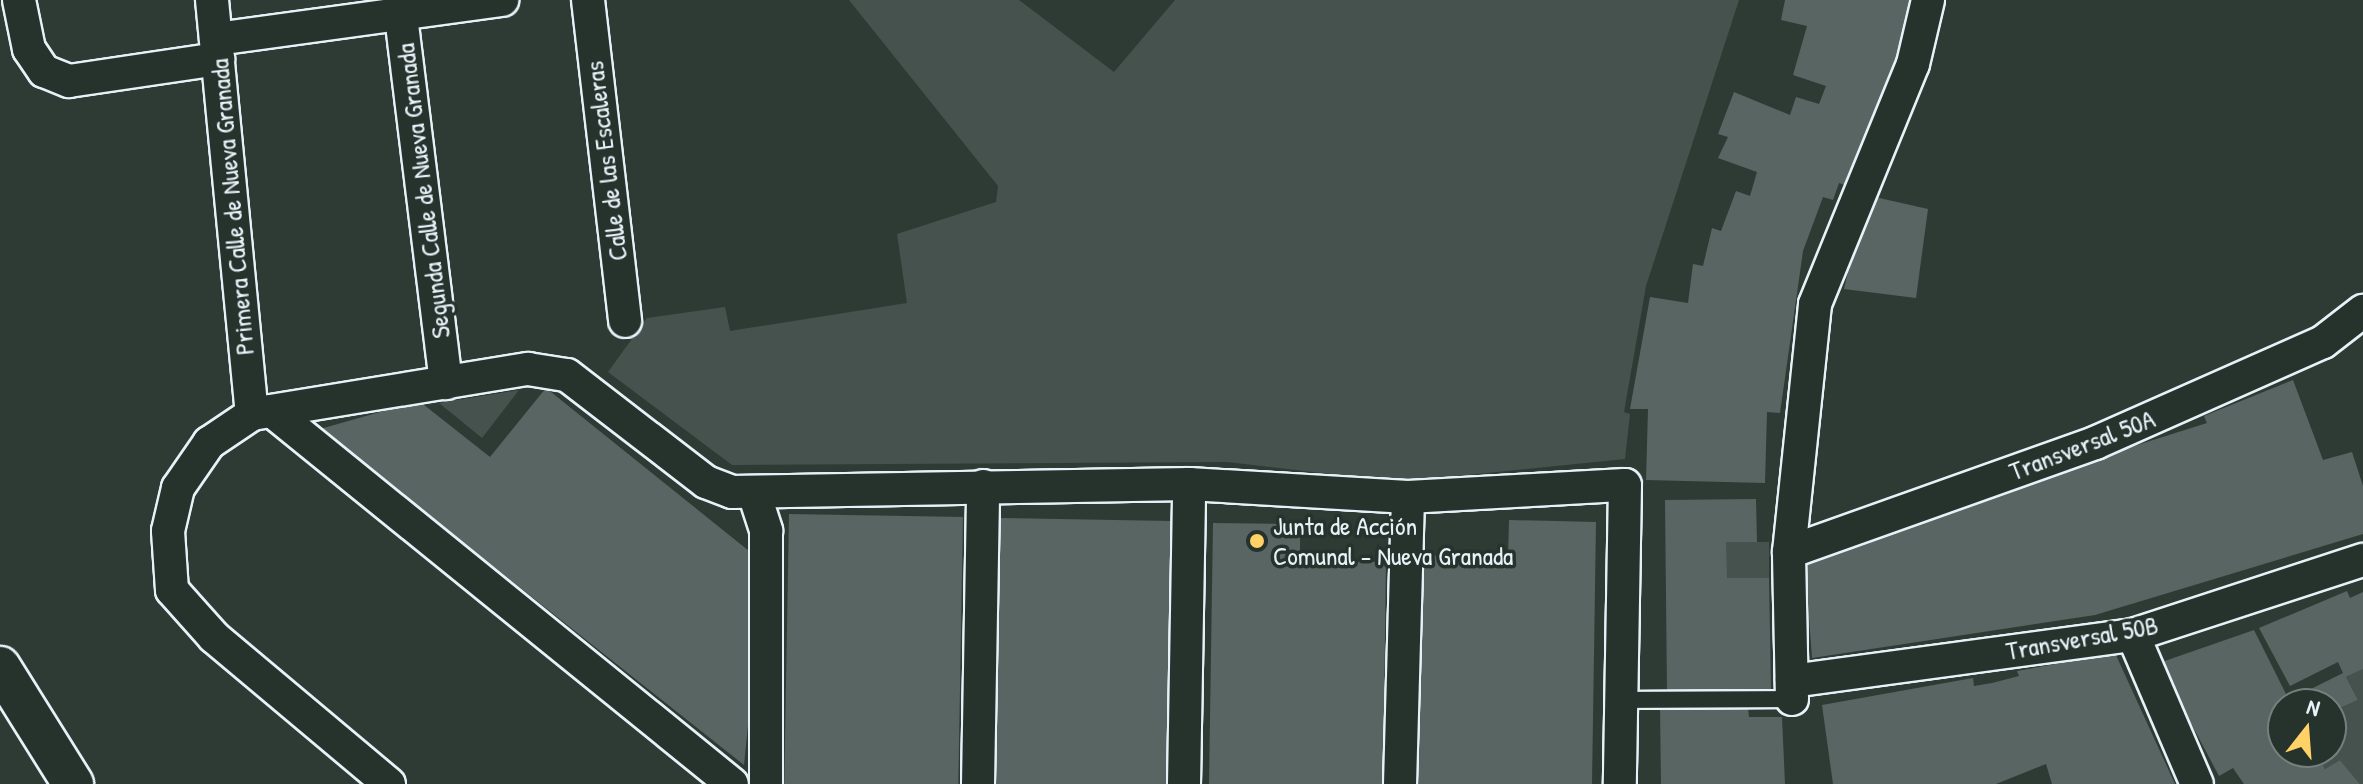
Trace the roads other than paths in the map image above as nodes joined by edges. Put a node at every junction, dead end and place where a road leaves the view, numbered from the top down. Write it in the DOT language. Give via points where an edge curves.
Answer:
graph roads {
  1 [pos="19,0"];
  2 [pos="212,0"];
  3 [pos="502,0"];
  4 [pos="588,0"];
  5 [pos="1928,0"];
  6 [pos="400,7"];
  7 [pos="218,49"];
  8 [pos="2363,311"];
  9 [pos="625,321"];
  10 [pos="446,383"];
  11 [pos="262,413"];
  12 [pos="1189,484"];
  13 [pos="983,486"];
  14 [pos="754,493"];
  15 [pos="1408,497"];
  16 [pos="1789,552"];
  17 [pos="2363,560"];
  18 [pos="2133,635"];
  19 [pos="0,667"];
  20 [pos="1792,690"];
  21 [pos="1620,700"];
  22 [pos="73,784"];
  23 [pos="389,784"];
  24 [pos="732,784"];
  25 [pos="766,784"];
  26 [pos="978,784"];
  27 [pos="1184,784"];
  28 [pos="1400,784"];
  29 [pos="1620,784"];
  30 [pos="2197,784"];
  1 -- 7 [label="street" via="29,49 44,71 69,81"];
  2 -- 7 [label="street, Primera Calle de Nueva Granada"];
  3 -- 6 [label="street"];
  4 -- 9 [label="street, Calle de las Escaleras"];
  5 -- 16 [label="street" via="1913,64 1815,304"];
  6 -- 7 [label="street"];
  6 -- 10 [label="street, Segunda Calle de Nueva Granada"];
  7 -- 11 [label="street, Primera Calle de Nueva Granada"];
  8 -- 16 [label="street, Transversal 50A" via="2323,342 2095,443"];
  10 -- 11 [label="street"];
  10 -- 14 [label="street" via="553,370 706,482"];
  11 -- 23 [label="street" via="209,443 178,488 168,531 172,590 214,637"];
  11 -- 24 [label="street"];
  12 -- 13 [label="street"];
  12 -- 15 [label="street"];
  12 -- 27 [label="street"];
  13 -- 14 [label="street"];
  13 -- 26 [label="street"];
  14 -- 25 [label="street" via="766,531"];
  15 -- 21 [label="street" via="1625,485"];
  15 -- 28 [label="street"];
  16 -- 20 [label="street"];
  17 -- 18 [label="street, Transversal 50B"];
  18 -- 20 [label="street, Transversal 50B"];
  18 -- 30 [label="street"];
  19 -- 22 [label="street"];
  20 -- 21 [label="lane, Transversal 50B"];
  21 -- 29 [label="street"];
}
